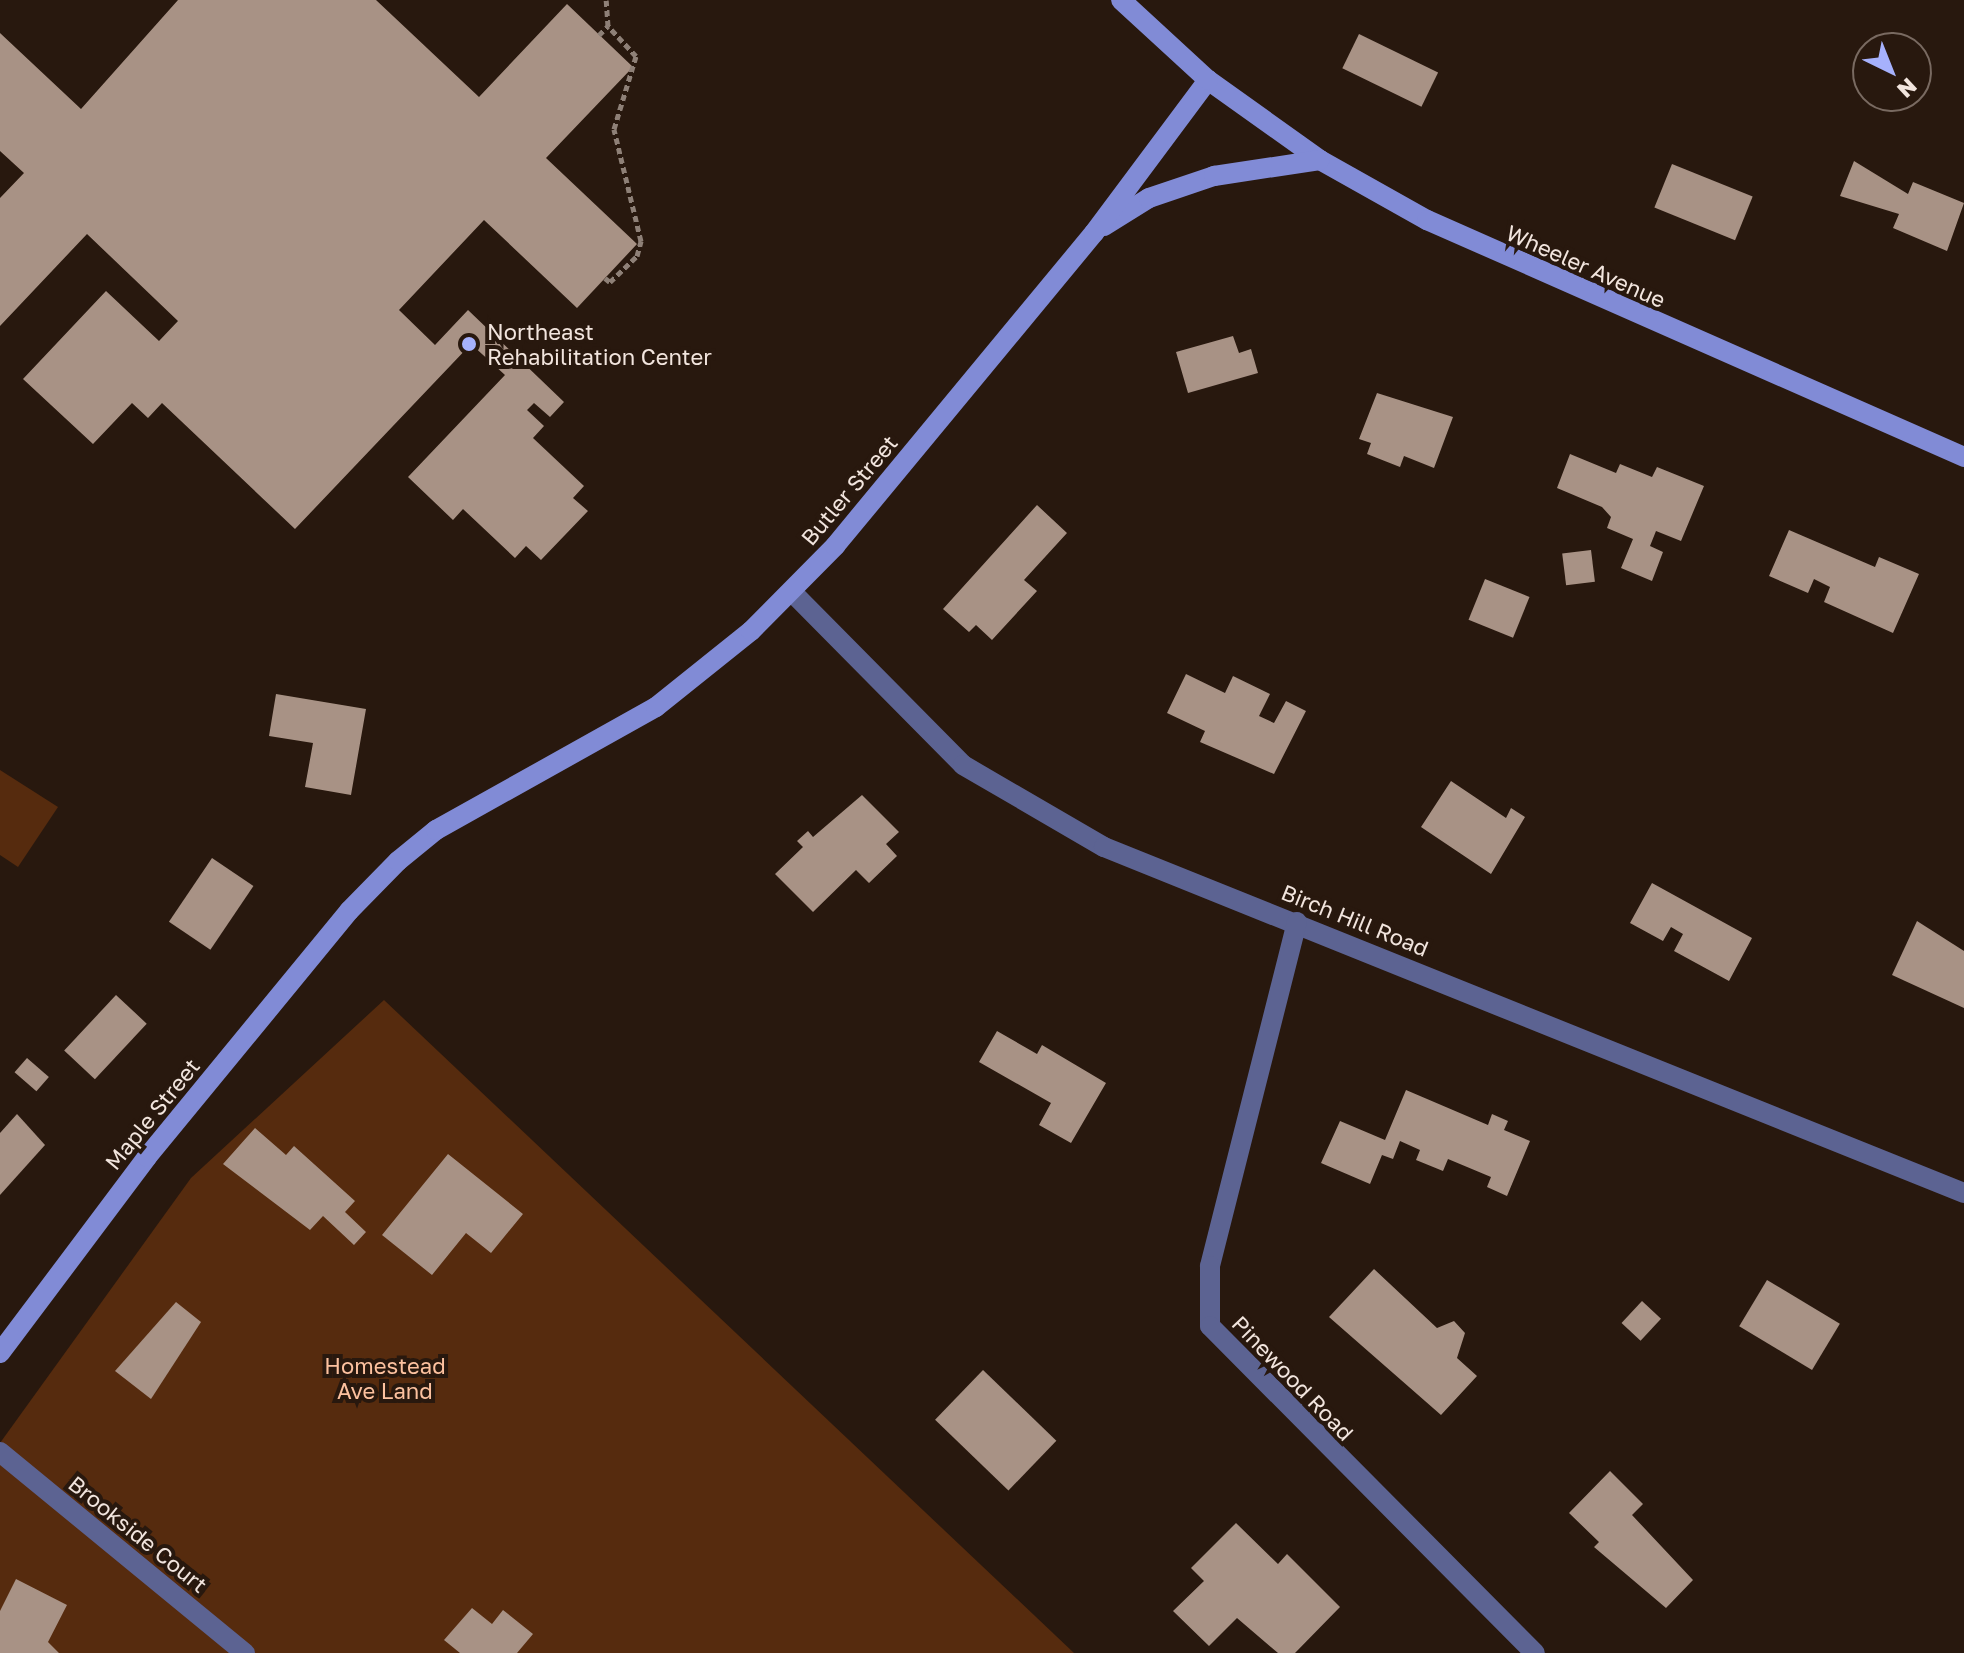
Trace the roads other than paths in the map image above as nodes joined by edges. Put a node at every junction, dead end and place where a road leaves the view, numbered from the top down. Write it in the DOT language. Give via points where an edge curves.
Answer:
graph roads {
  1 [pos="1121,0"];
  2 [pos="1208,80"];
  3 [pos="1320,160"];
  4 [pos="1094,233"];
  5 [pos="1964,457"];
  6 [pos="792,592"];
  7 [pos="349,911"];
  8 [pos="1297,922"];
  9 [pos="1964,1193"];
  10 [pos="0,1353"];
  11 [pos="0,1452"];
  12 [pos="245,1653"];
  13 [pos="1535,1653"];
  1 -- 2 [label="street"];
  2 -- 3 [label="street, Wheeler Avenue"];
  2 -- 4 [label="street, Butler Street"];
  3 -- 4 [label="street" via="1214,176 1149,198"];
  3 -- 5 [label="street, Wheeler Avenue" via="1427,220"];
  4 -- 6 [label="street, Butler Street"];
  6 -- 7 [label="street, Butler Street" via="656,707 436,830"];
  6 -- 8 [label="street, Birch Hill Road" via="900,707 997,790 1104,847"];
  7 -- 10 [label="street, Maple Street" via="147,1157"];
  8 -- 9 [label="street, Birch Hill Road"];
  8 -- 13 [label="street, Pinewood Road" via="1210,1266 1210,1326"];
  11 -- 12 [label="street, Brookside Court"];
}
